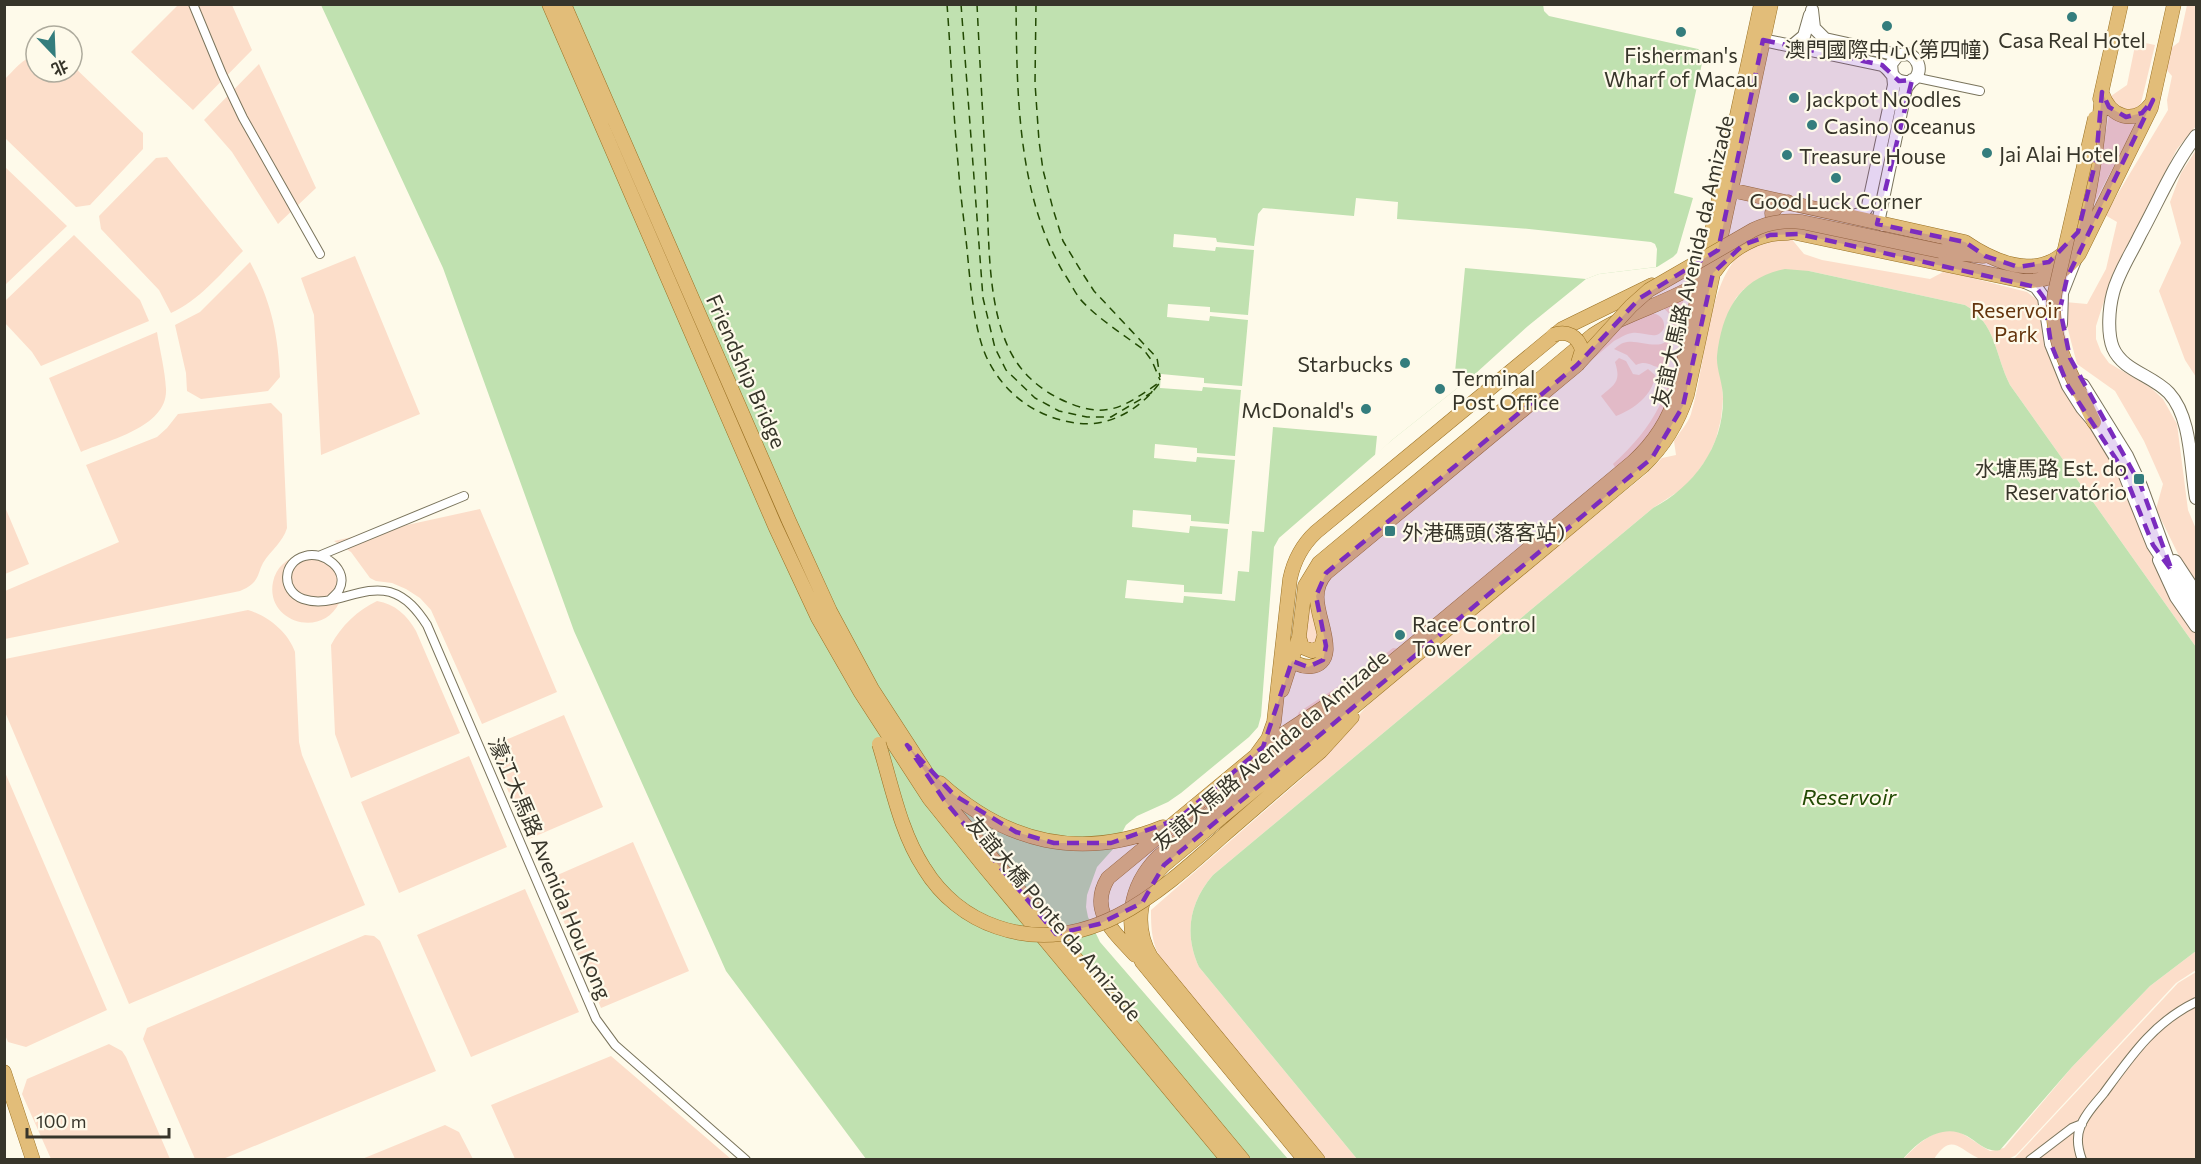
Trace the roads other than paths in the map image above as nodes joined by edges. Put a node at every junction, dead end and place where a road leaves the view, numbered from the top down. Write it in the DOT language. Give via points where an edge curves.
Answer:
graph roads {
  1 [pos="193,4"];
  2 [pos="549,4"];
  3 [pos="564,4"];
  4 [pos="1761,4"];
  5 [pos="1771,4"];
  6 [pos="2121,4"];
  7 [pos="2174,4"];
  8 [pos="1812,7"];
  9 [pos="1763,40"];
  10 [pos="1792,46"];
  11 [pos="1898,55"];
  12 [pos="1892,74"];
  13 [pos="1917,78"];
  14 [pos="1980,91"];
  15 [pos="2102,92"];
  16 [pos="2153,100"];
  17 [pos="2196,136"];
  18 [pos="1731,190"];
  19 [pos="1788,202"];
  20 [pos="1853,216"];
  21 [pos="1883,225"];
  22 [pos="1799,234"];
  23 [pos="1940,251"];
  24 [pos="320,254"];
  25 [pos="2079,254"];
  26 [pos="1985,256"];
  27 [pos="1688,268"];
  28 [pos="1713,273"];
  29 [pos="2007,278"];
  30 [pos="2023,281"];
  31 [pos="1701,282"];
  32 [pos="1553,335"];
  33 [pos="1577,365"];
  34 [pos="2094,422"];
  35 [pos="464,496"];
  36 [pos="2196,498"];
  37 [pos="2158,544"];
  38 [pos="321,555"];
  39 [pos="2196,593"];
  40 [pos="330,600"];
  41 [pos="2196,610"];
  42 [pos="2196,626"];
  43 [pos="1299,637"];
  44 [pos="1324,637"];
  45 [pos="1284,639"];
  46 [pos="1292,661"];
  47 [pos="1394,667"];
  48 [pos="861,693"];
  49 [pos="1274,715"];
  50 [pos="907,745"];
  51 [pos="1257,754"];
  52 [pos="1178,819"];
  53 [pos="1146,968"];
  54 [pos="2196,1002"];
  55 [pos="4,1072"];
  56 [pos="4,1086"];
  57 [pos="13,1104"];
  58 [pos="2082,1124"];
  59 [pos="33,1160"];
  60 [pos="746,1160"];
  61 [pos="1228,1160"];
  62 [pos="1243,1160"];
  63 [pos="1305,1160"];
  64 [pos="1318,1160"];
  65 [pos="2030,1160"];
  66 [pos="2082,1160"];
  1 -- 24 [label="street" via="243,118"];
  2 -- 48 [label="main road, Friendship Bridge" via="775,526 818,618"];
  3 -- 50 [label="main road, Friendship Bridge" via="830,611"];
  4 -- 31 [label="main road, 友誼大馬路 Avenida da Amizade"];
  5 -- 9 [label="main road, 友誼大馬路 Avenida da Amizade"];
  6 -- 15 [label="main road"];
  7 -- 16 [label="main road"];
  8 -- 10 [label="street" via="1804,36"];
  8 -- 11 [label="street" via="1814,28 1825,39"];
  9 -- 10 [label="street"];
  9 -- 18 [label="main road, 友誼大馬路 Avenida da Amizade"];
  10 -- 12 [label="street" via="1882,64"];
  11 -- 12 [label="street" via="1891,64"];
  11 -- 13 [label="street" via="1915,58 1919,65"];
  12 -- 13 [label="street" via="1901,82"];
  12 -- 20 [label="street" via="1894,85 1868,206 1863,213"];
  13 -- 14 [label="street"];
  13 -- 21 [label="street" via="1906,88 1879,218"];
  15 -- 16 [label="main road" via="2109,107 2126,117 2142,113"];
  15 -- 26 [label="main road" via="2096,160 2082,223 2073,242 2049,262 2028,268"];
  15 -- 34 [label="main road, bridge" via="2053,307 2060,348"];
  16 -- 25 [label="main road"];
  17 -- 36 [label="street" via="2177,163 2116,284 2110,308 2110,336 2121,361 2162,386 2181,412"];
  18 -- 19 [label="main road"];
  18 -- 28 [label="main road, 友誼大馬路 Avenida da Amizade"];
  19 -- 20 [label="main road"];
  19 -- 22 [label="main road" via="1774,209 1773,222 1782,230"];
  20 -- 21 [label="main road"];
  21 -- 26 [label="main road" via="1965,242"];
  22 -- 28 [label="main road" via="1756,239 1729,255"];
  22 -- 29 [label="main road"];
  23 -- 26 [label="main road"];
  23 -- 27 [label="main road, bridge" via="1802,222 1783,222 1753,230"];
  23 -- 29 [label="main road"];
  25 -- 30 [label="main road" via="2059,273 2042,280"];
  25 -- 37 [label="street" via="2062,293 2064,341 2090,398 2132,466"];
  27 -- 32 [label="main road, bridge"];
  27 -- 33 [label="main road, bridge" via="1640,298"];
  28 -- 47 [label="main road, 友誼大馬路 Avenida da Amizade" via="1683,406 1660,449"];
  29 -- 30 [label="main road"];
  30 -- 34 [label="street" via="2036,287 2044,298 2056,356 2069,388"];
  31 -- 43 [label="main road" via="1593,335 1319,563 1305,586"];
  31 -- 47 [label="main road, 友誼大馬路 Avenida da Amizade" via="1677,393 1665,424 1652,443"];
  32 -- 33 [label="main road, bridge" via="1568,334 1578,341 1582,353"];
  32 -- 45 [label="main road" via="1311,537 1296,560 1290,579"];
  33 -- 44 [label="main road" via="1323,577 1316,596"];
  34 -- 37 [label="street" via="2122,468"];
  35 -- 38 [label="street"];
  37 -- 39 [label="street"];
  37 -- 41 [label="street"];
  37 -- 42 [label="street" via="2172,590"];
  38 -- 40 [label="street" via="331,560 341,581 340,589"];
  38 -- 40 [label="street" via="304,556 291,563 286,575 288,585 303,599"];
  40 -- 60 [label="street, 濠江大馬路 Avenida Hou Kong" via="377,590 399,595 420,614 596,1019 615,1044"];
  43 -- 44 [label="main road" via="1302,647 1312,651 1321,646"];
  43 -- 46 [label="main road"];
  44 -- 46 [label="main road" via="1326,653 1320,662 1304,667"];
  45 -- 46 [label="main road"];
  45 -- 49 [label="main road"];
  46 -- 49 [label="main road"];
  47 -- 48 [label="main road, bridge" via="1321,751 1165,887 1099,924 1068,933 1041,935 1013,932 986,923 951,901 932,880 904,827"];
  47 -- 51 [label="main road" via="1275,739"];
  47 -- 53 [label="main road, 友誼大馬路 Avenida da Amizade" via="1148,867 1134,893 1130,914 1134,942"];
  47 -- 64 [label="main road, 友誼大馬路 Avenida da Amizade" via="1164,865 1149,885 1141,909 1143,940 1155,963"];
  48 -- 61 [label="main road, 友誼大橋 Ponte da Amizade" via="929,798"];
  49 -- 51 [label="main road" via="1268,739"];
  50 -- 52 [label="main road" via="940,784 981,816 1054,843 1111,843 1148,833"];
  50 -- 62 [label="main road, 友誼大橋 Ponte da Amizade" via="951,808"];
  51 -- 52 [label="main road"];
  52 -- 53 [label="main road" via="1113,873 1102,890 1106,922"];
  53 -- 63 [label="main road, 友誼大馬路 Avenida da Amizade"];
  54 -- 58 [label="street" via="2174,1014 2146,1038"];
  55 -- 57 [label="main road"];
  56 -- 57 [label="main road"];
  57 -- 59 [label="main road"];
  58 -- 65 [label="street"];
  58 -- 66 [label="street" via="2078,1143"];
}
